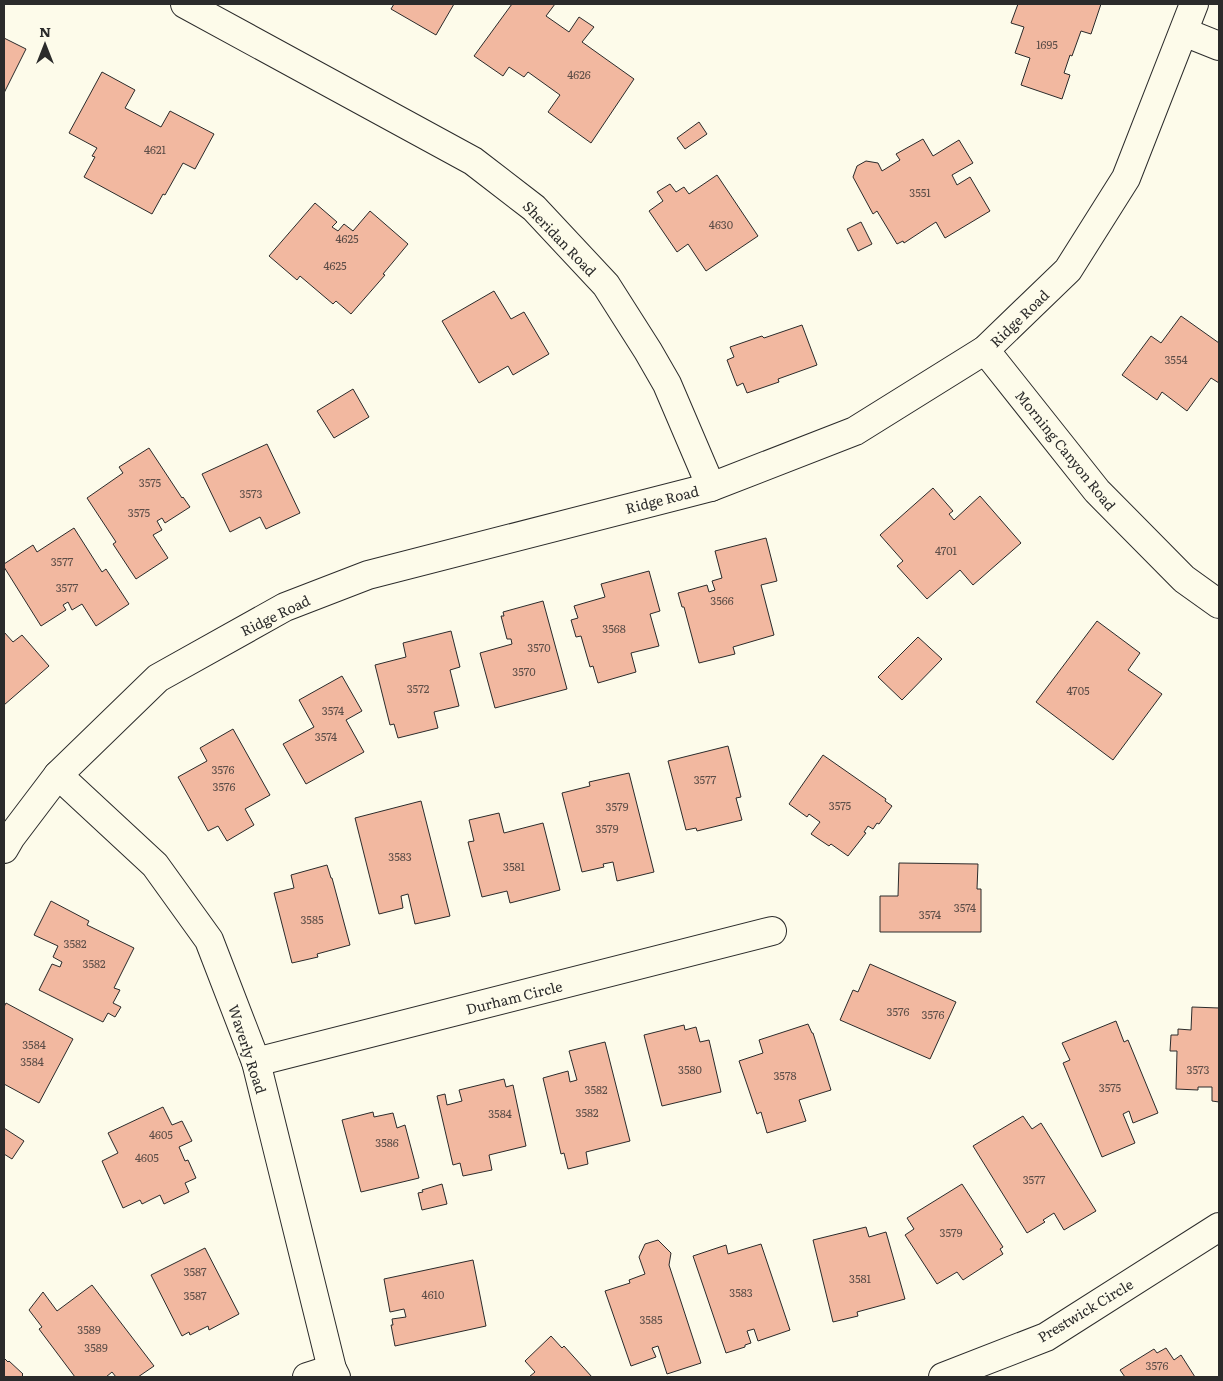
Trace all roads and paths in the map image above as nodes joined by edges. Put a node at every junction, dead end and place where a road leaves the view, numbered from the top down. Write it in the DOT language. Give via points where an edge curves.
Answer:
graph roads {
  1 [pos="185,4"];
  2 [pos="1194,4"];
  3 [pos="1184,32"];
  4 [pos="1219,46"];
  5 [pos="985,350"];
  6 [pos="711,487"];
  7 [pos="1219,604"];
  8 [pos="58,775"];
  9 [pos="4,849"];
  10 [pos="772,931"];
  11 [pos="256,1062"];
  12 [pos="1219,1227"];
  13 [pos="334,1373"];
  14 [pos="306,1377"];
  15 [pos="943,1377"];
  1 -- 6 [label="street, Sheridan Road" via="472,161 534,208 606,286 648,351 667,384"];
  2 -- 3 [label="street, Ridge Road"];
  3 -- 4 [label="street"];
  3 -- 5 [label="street, Ridge Road" via="1126,178 1068,270"];
  5 -- 6 [label="street, Ridge Road" via="855,431"];
  5 -- 7 [label="street, Morning Canyon Road" via="1097,491 1184,579"];
  6 -- 8 [label="street, Ridge Road" via="368,575 285,607 158,678"];
  8 -- 9 [label="street, Ridge Road"];
  8 -- 11 [label="street, Waverly Road" via="155,865 209,940"];
  10 -- 11 [label="street, Durham Circle"];
  11 -- 13 [label="street, Waverly Road"];
  12 -- 15 [label="street, Prestwick Circle" via="1046,1337"];
  13 -- 14 [label="street"];
}
